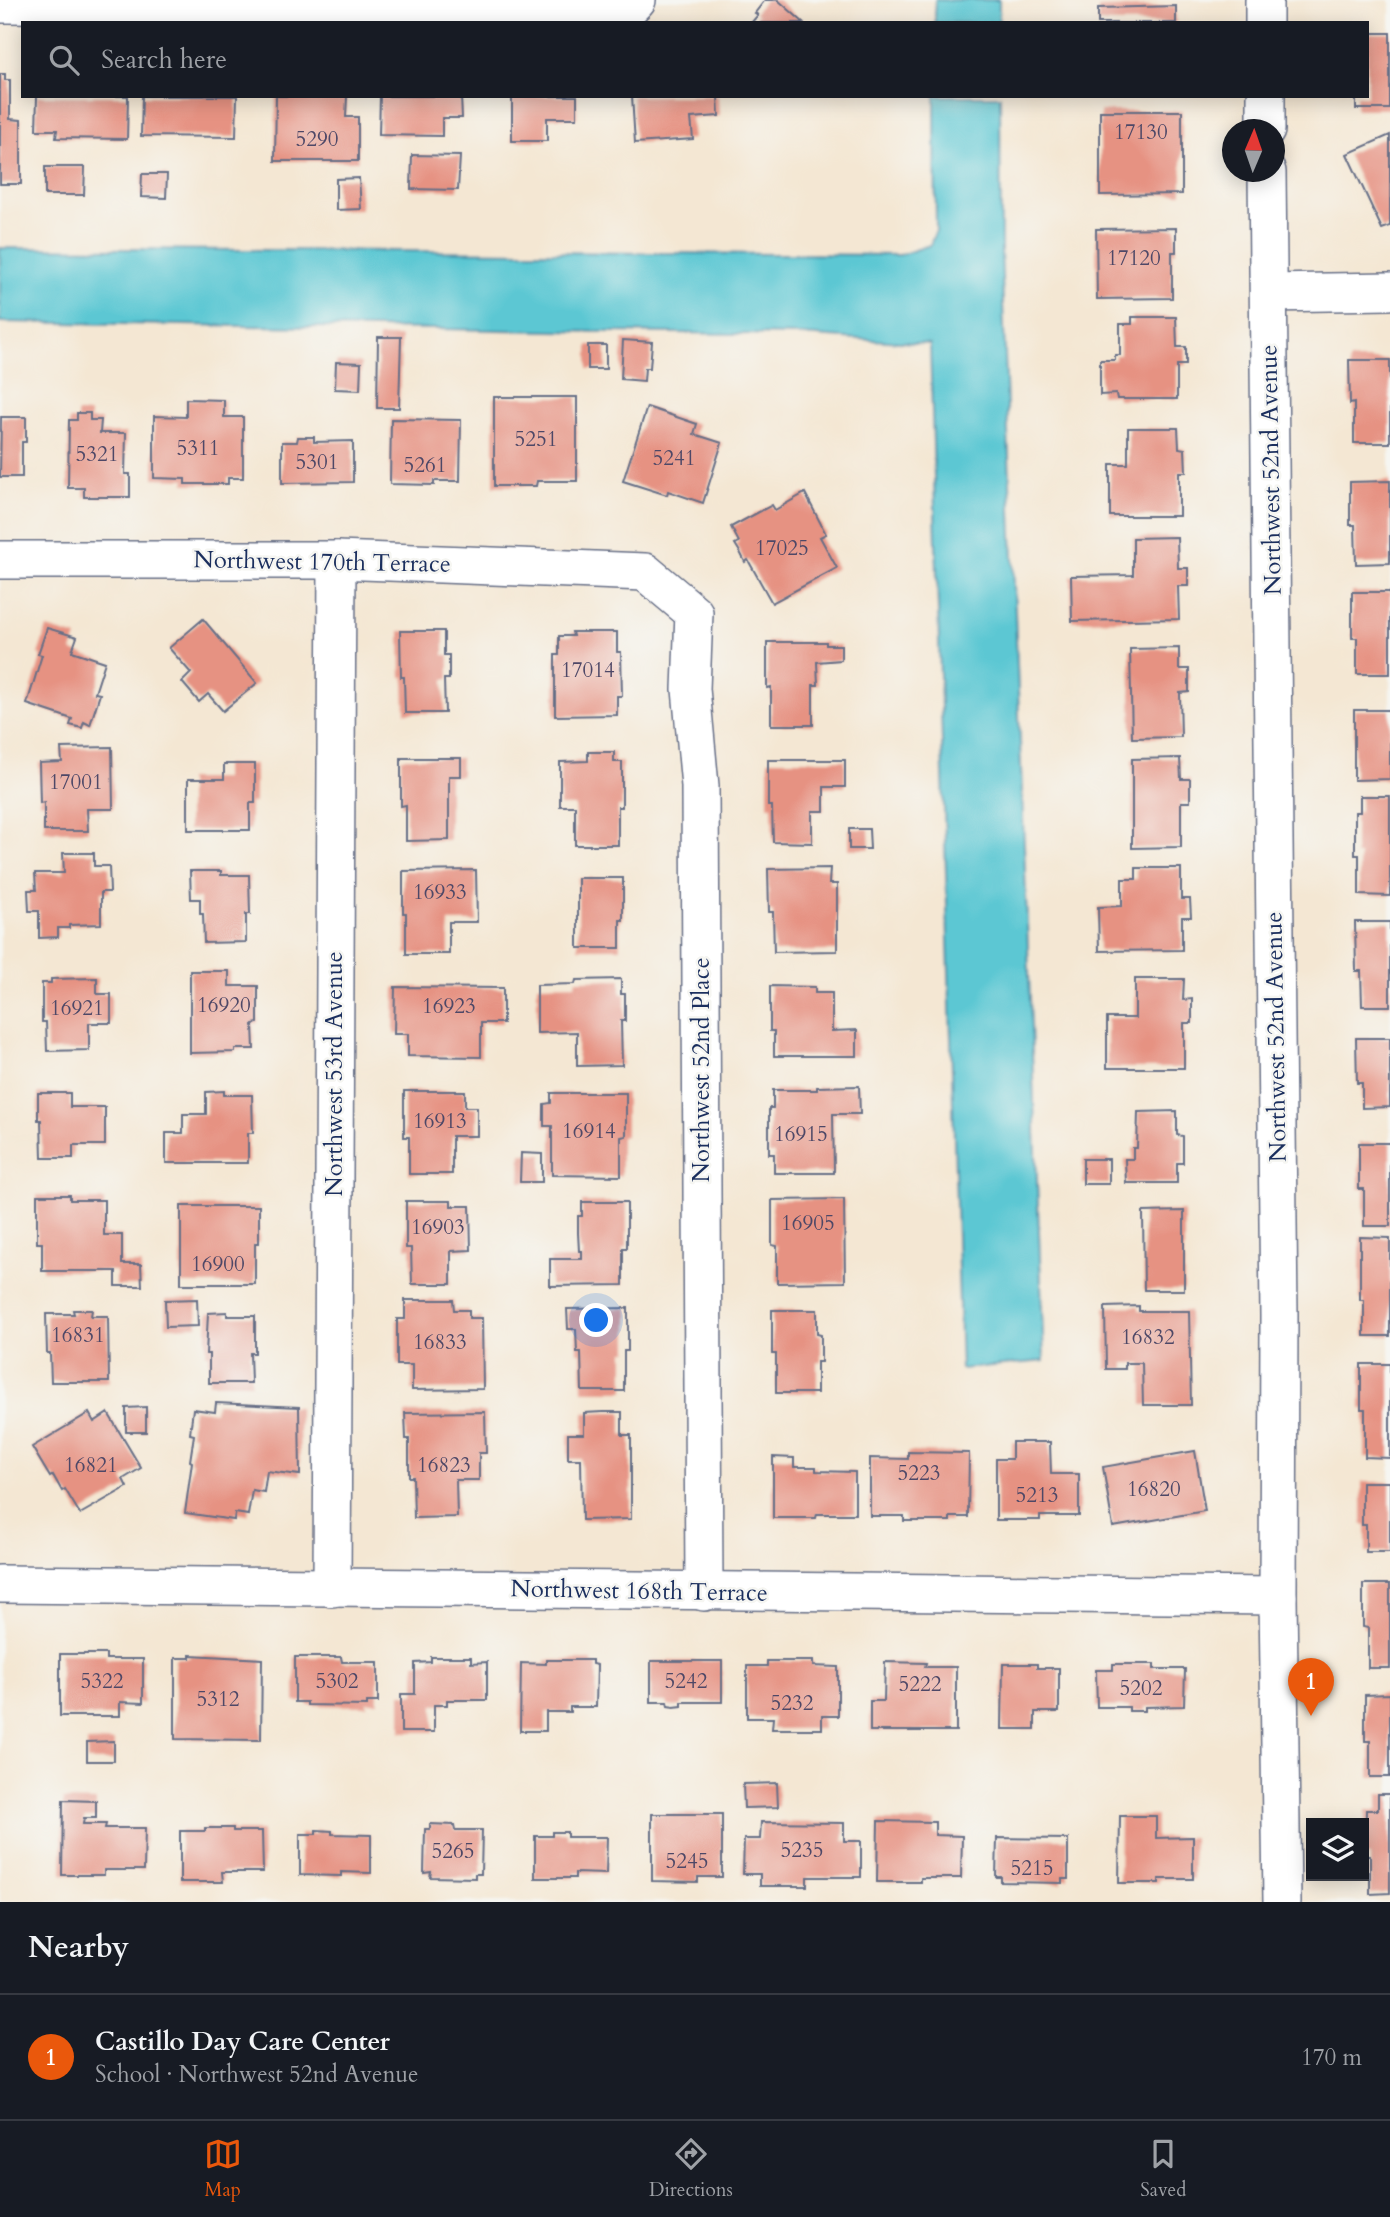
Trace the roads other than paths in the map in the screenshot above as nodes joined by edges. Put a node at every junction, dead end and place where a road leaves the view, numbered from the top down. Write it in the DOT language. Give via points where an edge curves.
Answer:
graph roads {
  1 [pos="637,0"];
  2 [pos="1264,0"];
  3 [pos="324,3"];
  4 [pos="0,4"];
  5 [pos="1264,21"];
  6 [pos="1266,98"];
  7 [pos="1266,119"];
  8 [pos="1267,182"];
  9 [pos="1390,291"];
  10 [pos="1269,293"];
  11 [pos="0,560"];
  12 [pos="337,560"];
  13 [pos="645,572"];
  14 [pos="0,1584"];
  15 [pos="332,1588"];
  16 [pos="704,1591"];
  17 [pos="1278,1596"];
  18 [pos="1282,1902"];
  1 -- 3 [label="street" via="628,9"];
  2 -- 5 [label="street"];
  3 -- 4 [label="street"];
  6 -- 7 [label="street"];
  8 -- 10 [label="street, Northwest 52nd Avenue"];
  9 -- 10 [label="street"];
  10 -- 17 [label="street, Northwest 52nd Avenue"];
  11 -- 12 [label="street, Northwest 170th Terrace"];
  12 -- 13 [label="street, Northwest 170th Terrace"];
  12 -- 15 [label="street, Northwest 53rd Avenue"];
  13 -- 16 [label="street, Northwest 52nd Place" via="694,613 691,689 700,800"];
  14 -- 15 [label="street, Northwest 168th Terrace"];
  15 -- 16 [label="street, Northwest 168th Terrace"];
  16 -- 17 [label="street, Northwest 168th Terrace"];
  17 -- 18 [label="street, Northwest 52nd Avenue"];
}
